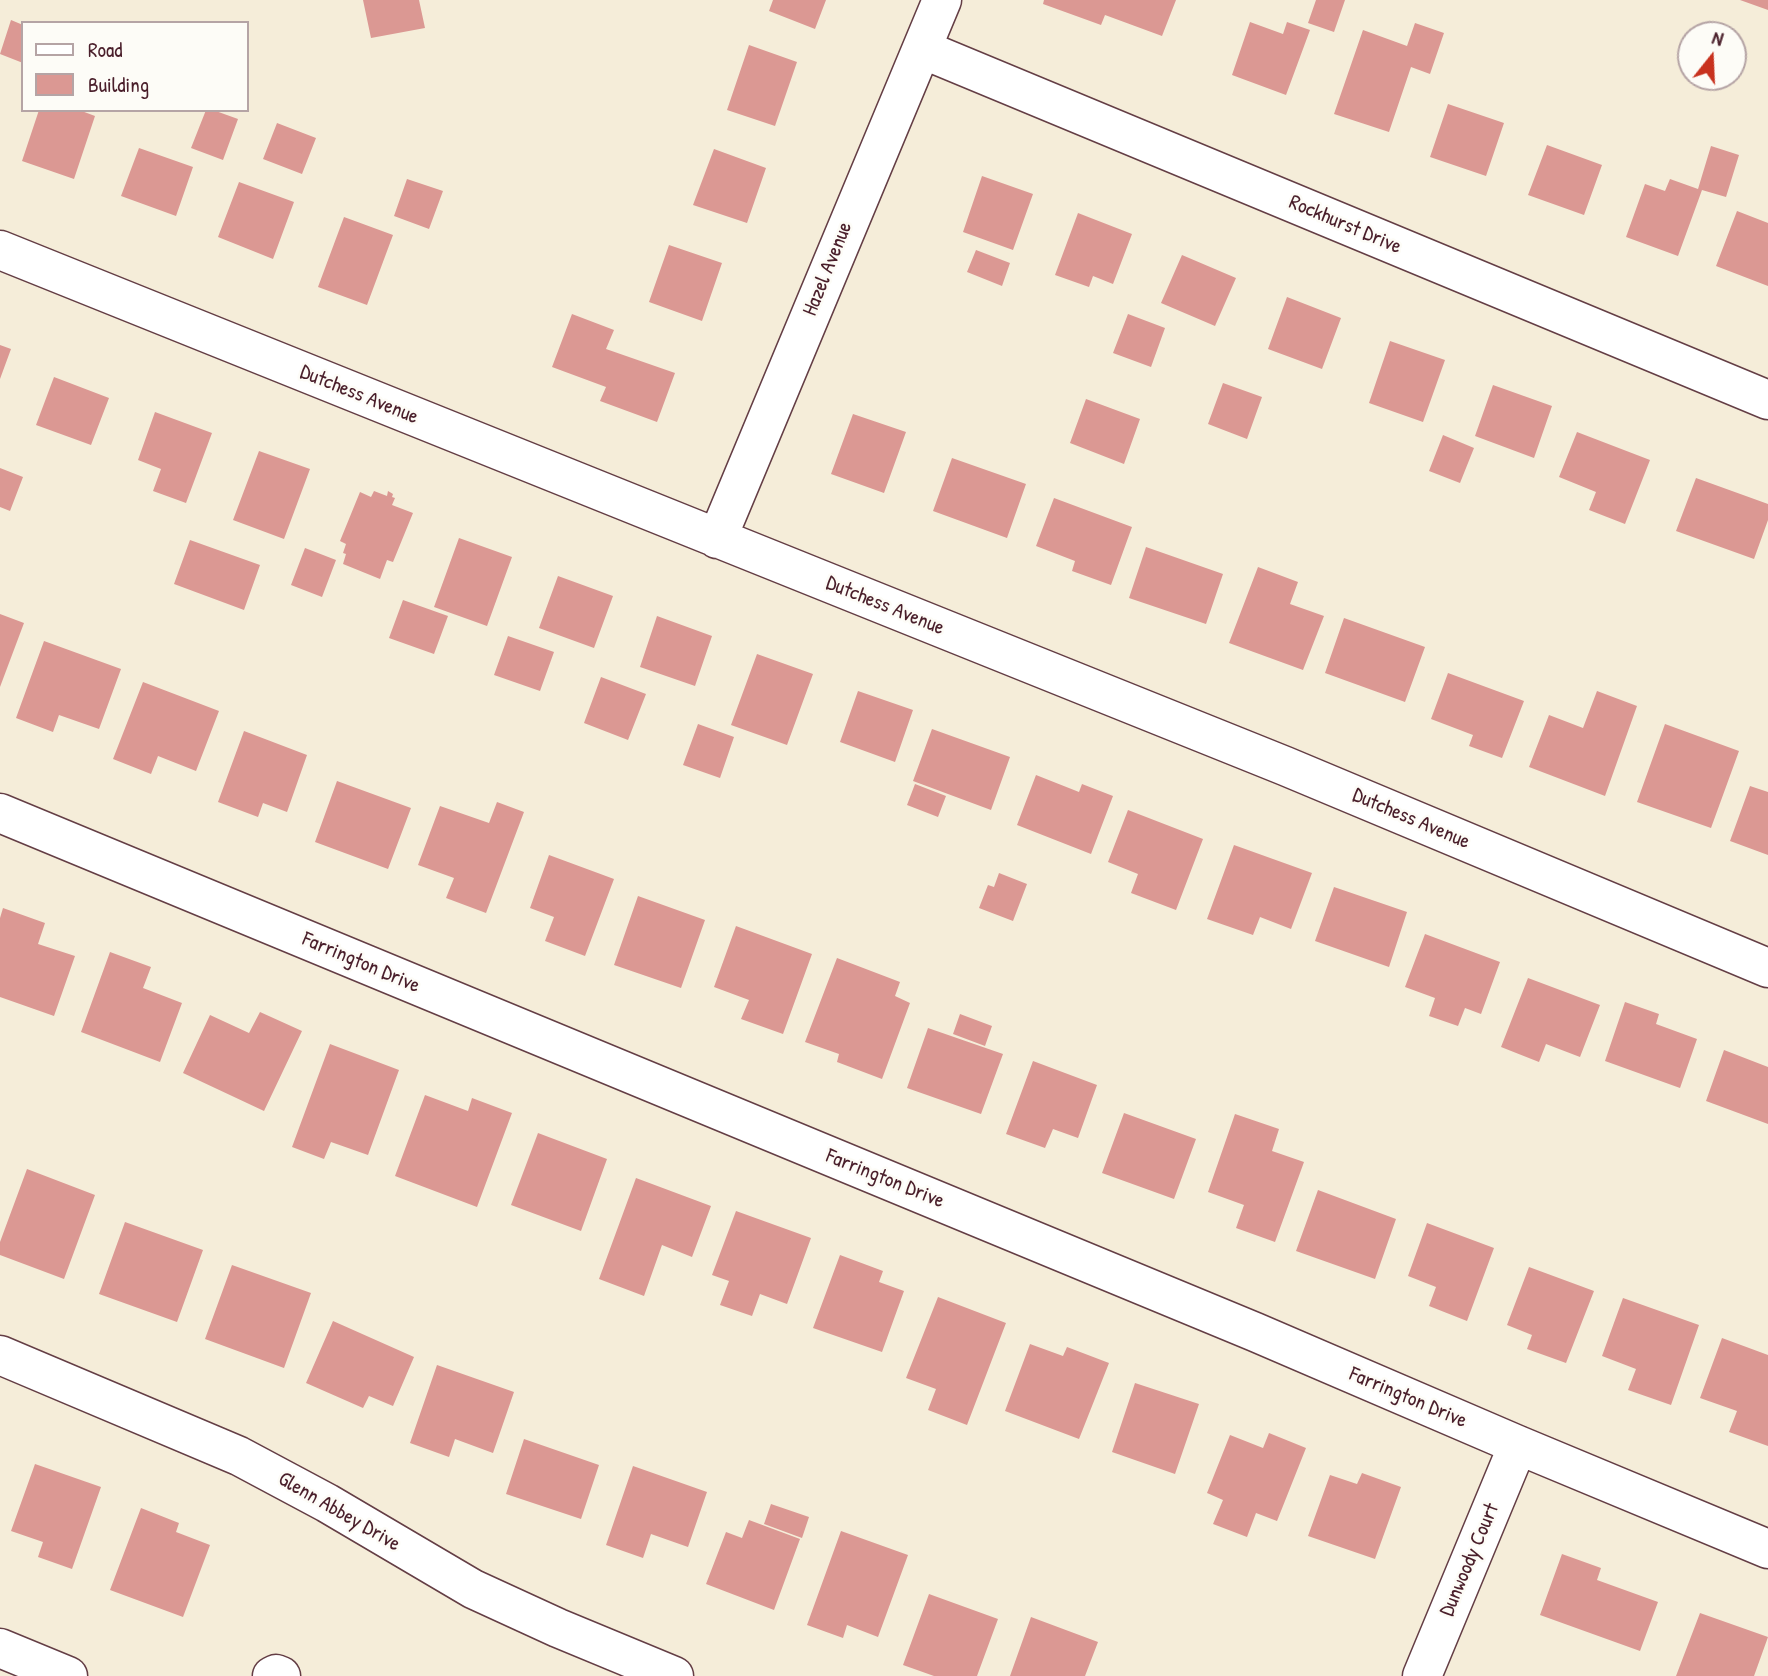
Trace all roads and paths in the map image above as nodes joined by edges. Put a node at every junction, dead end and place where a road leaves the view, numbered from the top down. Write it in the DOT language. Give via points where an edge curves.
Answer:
graph roads {
  1 [pos="942,0"];
  2 [pos="922,49"];
  3 [pos="0,250"];
  4 [pos="1768,400"];
  5 [pos="718,539"];
  6 [pos="0,813"];
  7 [pos="1768,968"];
  8 [pos="0,1355"];
  9 [pos="1518,1445"];
  10 [pos="1768,1549"];
  11 [pos="0,1648"];
  12 [pos="68,1676"];
  13 [pos="272,1676"];
  14 [pos="281,1676"];
  15 [pos="674,1676"];
  16 [pos="1422,1676"];
  1 -- 2 [label="street, Hazel Avenue"];
  2 -- 4 [label="street, Rockhurst Drive"];
  2 -- 5 [label="street, Hazel Avenue"];
  3 -- 5 [label="street, Dutchess Avenue"];
  5 -- 7 [label="street, Dutchess Avenue" via="1285,766"];
  6 -- 9 [label="street, Farrington Drive"];
  8 -- 15 [label="street, Glenn Abbey Drive" via="239,1456 473,1589"];
  9 -- 10 [label="street, Farrington Drive"];
  9 -- 16 [label="street, Dunwoody Court"];
  11 -- 12 [label="street"];
  13 -- 14 [label="street"];
}
